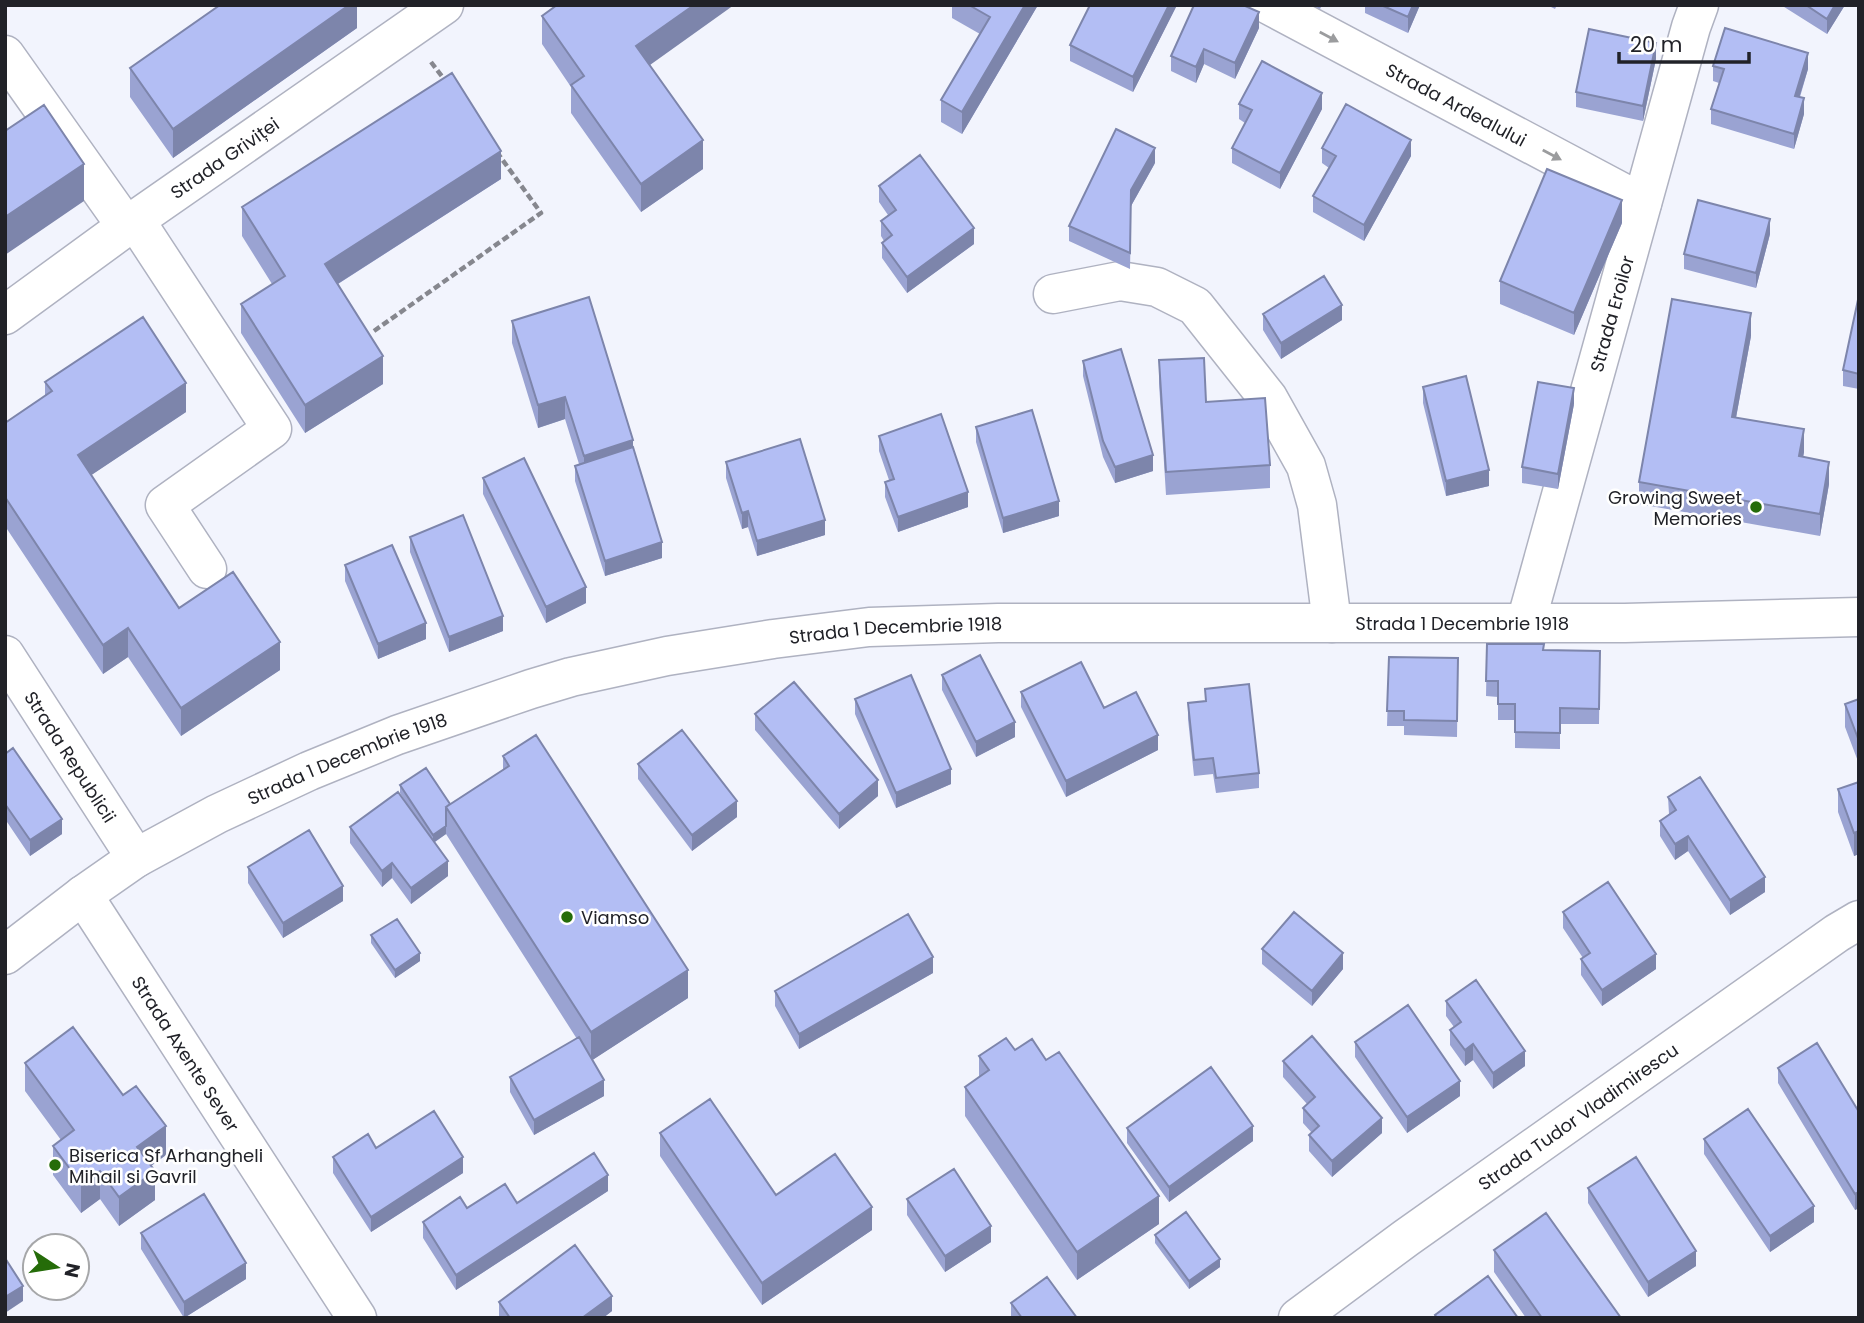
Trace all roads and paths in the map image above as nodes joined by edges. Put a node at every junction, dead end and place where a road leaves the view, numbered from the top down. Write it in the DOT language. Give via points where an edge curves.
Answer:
graph roads {
  1 [pos="444,5"];
  2 [pos="1269,5"];
  3 [pos="1699,5"];
  4 [pos="408,30"];
  5 [pos="5,55"];
  6 [pos="447,84"];
  7 [pos="494,148"];
  8 [pos="1642,203"];
  9 [pos="130,223"];
  10 [pos="1053,294"];
  11 [pos="5,315"];
  12 [pos="374,331"];
  13 [pos="207,569"];
  14 [pos="1859,617"];
  15 [pos="1527,622"];
  16 [pos="1332,623"];
  17 [pos="5,655"];
  18 [pos="136,858"];
  19 [pos="83,895"];
  20 [pos="1859,920"];
  21 [pos="5,955"];
  22 [pos="358,1318"];
  23 [pos="1298,1318"];
  1 -- 4 [label="street, Strada Griviței"];
  2 -- 8 [label="street, Strada Ardealului, one-way"];
  3 -- 8 [label="street, Strada Eroilor"];
  4 -- 6 [label="path"];
  4 -- 9 [label="street, Strada Griviței"];
  5 -- 9 [label="street"];
  7 -- 12 [label="path" via="541,213"];
  8 -- 15 [label="street, Strada Eroilor"];
  9 -- 11 [label="street, Strada Griviței"];
  9 -- 13 [label="street" via="272,429 165,505"];
  10 -- 16 [label="street" via="1120,281 1157,288 1195,306 1268,398 1306,466 1317,505"];
  14 -- 15 [label="street, Strada 1 Decembrie 1918"];
  15 -- 16 [label="street, Strada 1 Decembrie 1918"];
  16 -- 18 [label="street, Strada 1 Decembrie 1918" via="869,627 667,656 557,681 397,735 217,814"];
  17 -- 18 [label="street, Strada Republicii"];
  18 -- 19 [label="street, Strada 1 Decembrie 1918"];
  19 -- 21 [label="street, Strada 1 Decembrie 1918"];
  19 -- 22 [label="street, Strada Axente Sever"];
  20 -- 23 [label="street, Strada Tudor Vladimirescu"];
}
